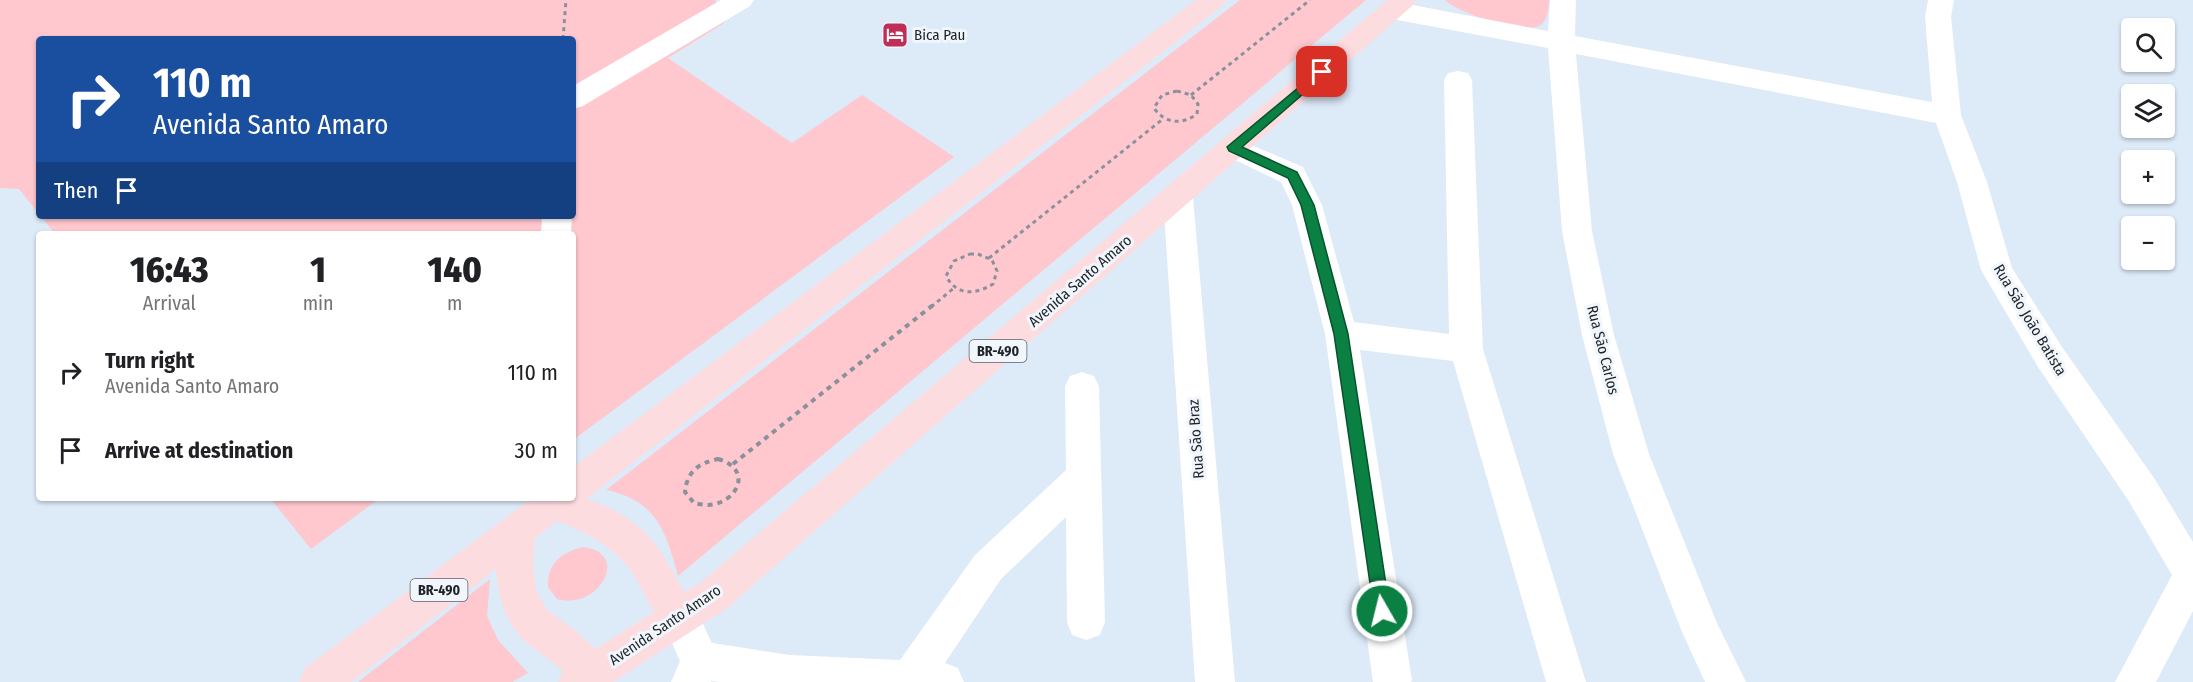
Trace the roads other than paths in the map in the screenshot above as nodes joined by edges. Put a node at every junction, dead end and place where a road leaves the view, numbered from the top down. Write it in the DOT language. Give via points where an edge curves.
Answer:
graph roads {
  1 [pos="741,0"];
  2 [pos="1214,0"];
  3 [pos="1563,0"];
  4 [pos="1941,0"];
  5 [pos="1398,5"];
  6 [pos="1560,41"];
  7 [pos="1458,80"];
  8 [pos="576,97"];
  9 [pos="1947,115"];
  10 [pos="1233,147"];
  11 [pos="1178,197"];
  12 [pos="1341,334"];
  13 [pos="1466,349"];
  14 [pos="1082,386"];
  15 [pos="1083,477"];
  16 [pos="576,485"];
  17 [pos="555,501"];
  18 [pos="566,501"];
  19 [pos="518,530"];
  20 [pos="2192,574"];
  21 [pos="679,616"];
  22 [pos="1086,622"];
  23 [pos="695,671"];
  24 [pos="785,678"];
  25 [pos="588,679"];
  26 [pos="1392,680"];
  27 [pos="927,681"];
  28 [pos="318,682"];
  29 [pos="1215,682"];
  30 [pos="1566,682"];
  31 [pos="1726,682"];
  32 [pos="2135,682"];
  1 -- 8 [label="street"];
  2 -- 16 [label="main road, BR-490"];
  3 -- 6 [label="street, Rua São Carlos"];
  4 -- 9 [label="street, Rua São João Batista" via="1938,17"];
  5 -- 6 [label="street"];
  5 -- 10 [label="main road, Avenida Santo Amaro / BR-490"];
  6 -- 9 [label="street"];
  6 -- 31 [label="street, Rua São Carlos" via="1576,231 1598,335 1631,454 1701,632"];
  7 -- 13 [label="street"];
  9 -- 20 [label="street, Rua São João Batista" via="1972,182 1997,270"];
  10 -- 11 [label="main road, Avenida Santo Amaro / BR-490"];
  10 -- 12 [label="street" via="1293,175 1308,205"];
  11 -- 21 [label="main road, Avenida Santo Amaro / BR-490" via="713,596"];
  11 -- 29 [label="street, Rua São Braz"];
  12 -- 13 [label="street"];
  12 -- 26 [label="street"];
  13 -- 30 [label="street"];
  14 -- 15 [label="street"];
  15 -- 22 [label="street"];
  15 -- 27 [label="street" via="988,567"];
  17 -- 19 [label="main road, BR-490"];
  18 -- 21 [label="main road" via="623,535 645,560"];
  19 -- 25 [label="main road" via="514,563 518,596 533,623 561,643"];
  19 -- 28 [label="main road, BR-490"];
  20 -- 32 [label="street"];
  21 -- 23 [label="street"];
  21 -- 25 [label="main road, Avenida Santo Amaro / BR-490"];
  23 -- 24 [label="street"];
  24 -- 27 [label="street"];
}
